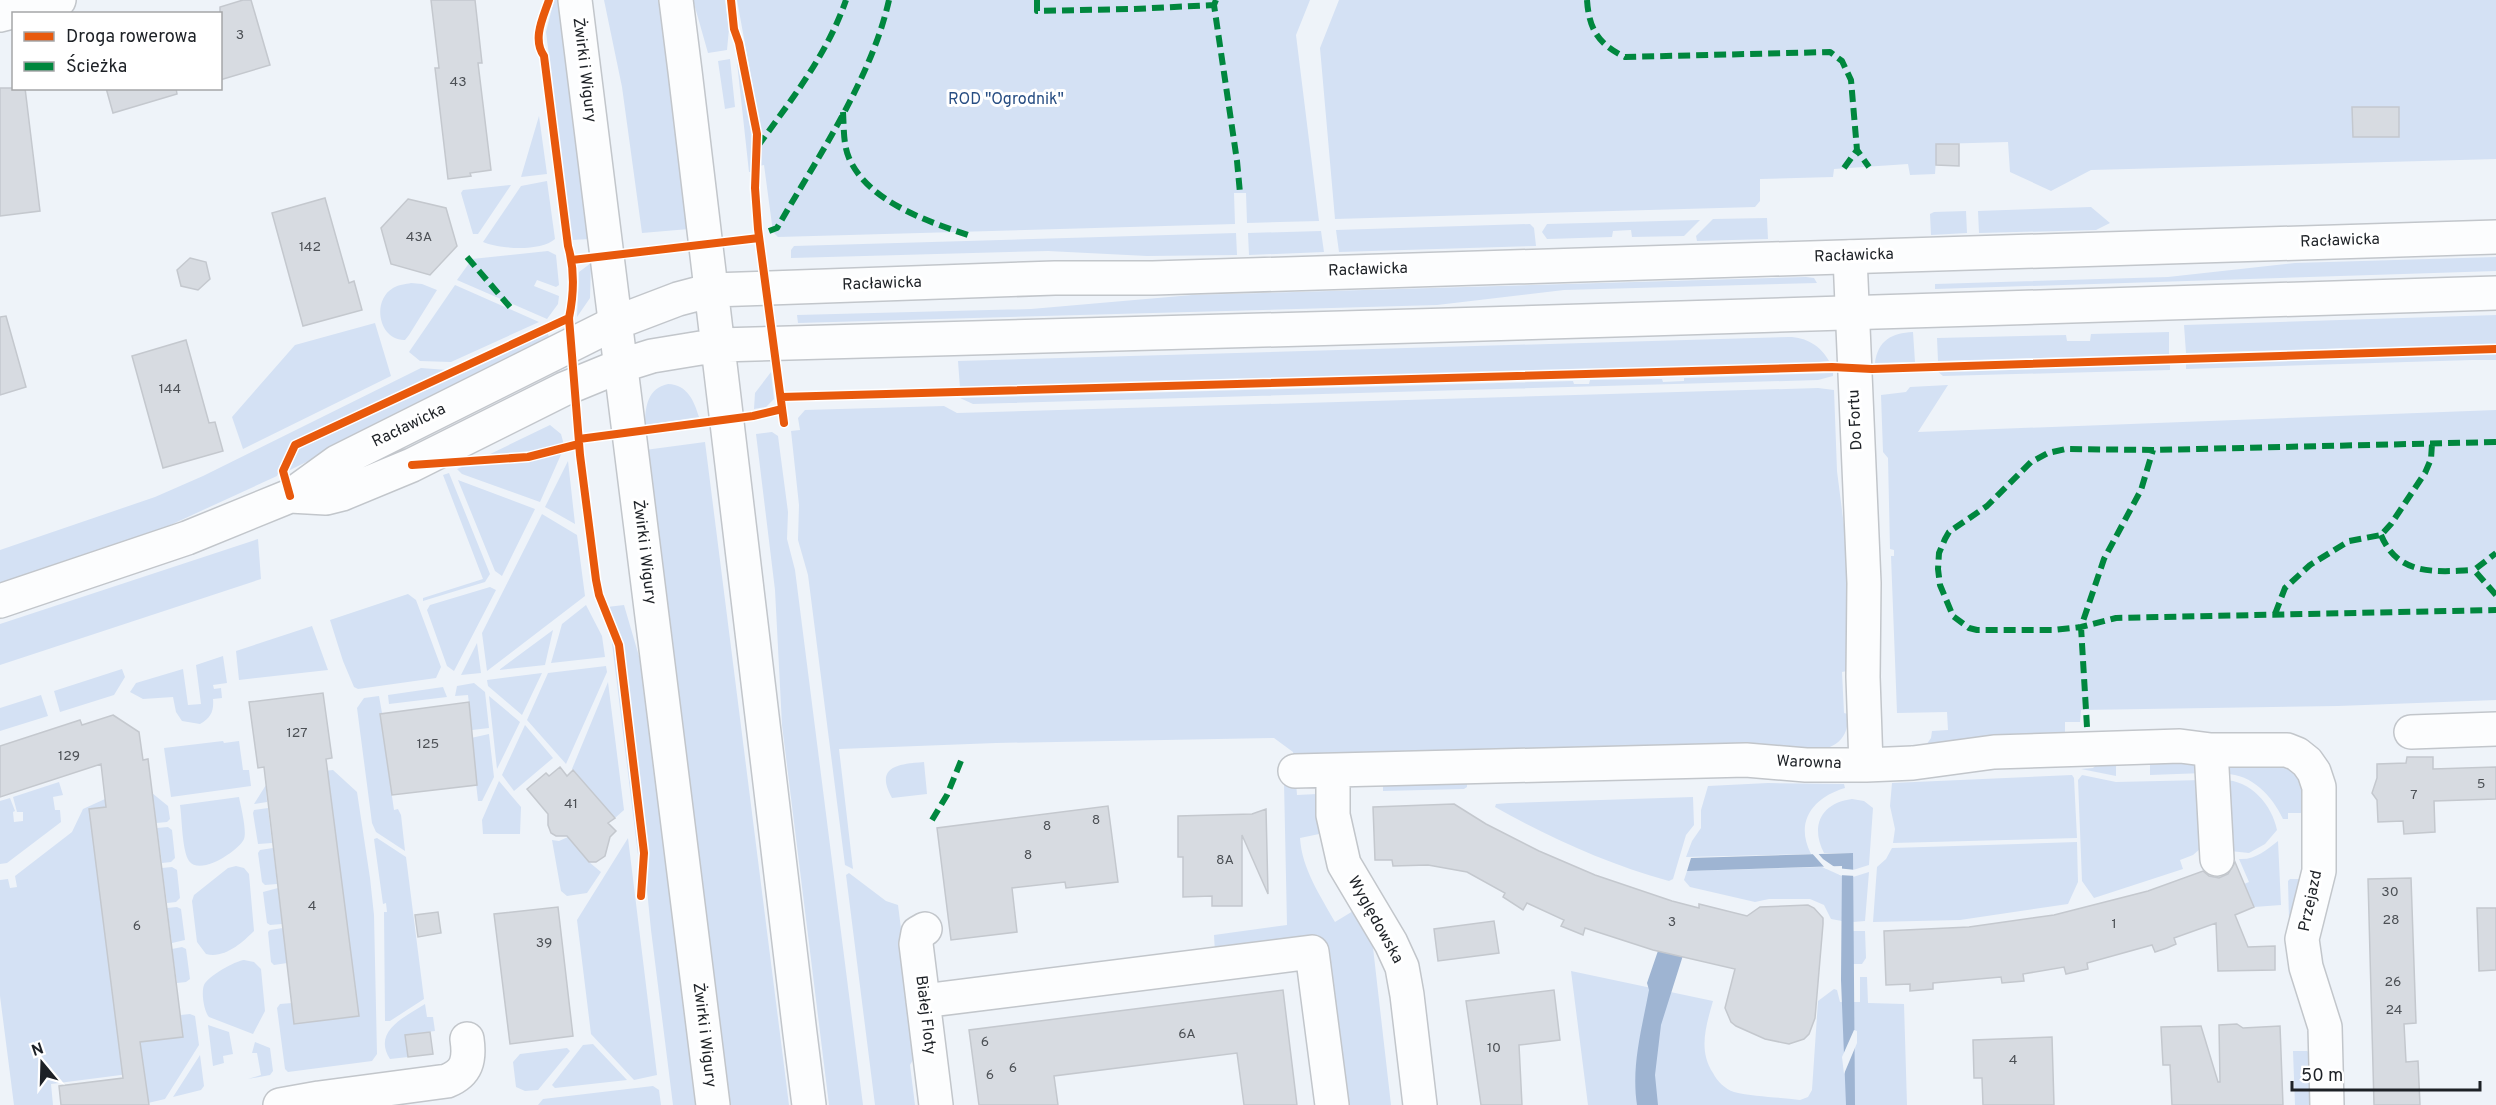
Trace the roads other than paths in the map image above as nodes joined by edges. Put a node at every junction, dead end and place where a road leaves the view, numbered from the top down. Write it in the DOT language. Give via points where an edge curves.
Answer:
graph roads {
  1 [pos="59,0"];
  2 [pos="575,0"];
  3 [pos="676,0"];
  4 [pos="0,15"];
  5 [pos="2496,237"];
  6 [pos="1850,257"];
  7 [pos="712,290"];
  8 [pos="2496,293"];
  9 [pos="1852,313"];
  10 [pos="615,323"];
  11 [pos="718,345"];
  12 [pos="620,366"];
  13 [pos="290,496"];
  14 [pos="0,601"];
  15 [pos="2496,729"];
  16 [pos="2411,732"];
  17 [pos="2281,749"];
  18 [pos="2211,750"];
  19 [pos="1866,765"];
  20 [pos="1295,771"];
  21 [pos="1336,772"];
  22 [pos="2217,859"];
  23 [pos="925,929"];
  24 [pos="923,1001"];
  25 [pos="467,1040"];
  26 [pos="319,1101"];
  27 [pos="280,1105"];
  28 [pos="713,1105"];
  29 [pos="809,1105"];
  30 [pos="936,1105"];
  31 [pos="1332,1105"];
  32 [pos="1420,1105"];
  33 [pos="2327,1105"];
  1 -- 4 [label="main road"];
  2 -- 10 [label="main road, Żwirki i Wigury"];
  3 -- 7 [label="main road"];
  5 -- 6 [label="main road, Racławicka"];
  6 -- 7 [label="main road, Racławicka"];
  6 -- 9 [label="main road, Do Fortu"];
  7 -- 10 [label="main road, Racławicka"];
  7 -- 11 [label="main road"];
  8 -- 9 [label="main road, Racławicka"];
  9 -- 11 [label="main road, Racławicka"];
  9 -- 19 [label="main road, Do Fortu" via="1864,583"];
  10 -- 12 [label="main road, Żwirki i Wigury"];
  10 -- 13 [label="main road, Racławicka" via="337,462"];
  11 -- 12 [label="main road, Racławicka"];
  11 -- 29 [label="main road"];
  12 -- 13 [label="main road, Racławicka" via="342,494 326,498"];
  12 -- 28 [label="main road, Żwirki i Wigury"];
  13 -- 14 [label="main road, Racławicka" via="188,538"];
  15 -- 16 [label="main road"];
  17 -- 18 [label="main road, Warowna"];
  17 -- 33 [label="main road, Przejazd" via="2307,762 2319,787 2319,871 2302,939 2306,967 2325,1027"];
  18 -- 19 [label="main road, Warowna" via="2180,746 1994,752"];
  18 -- 22 [label="main road"];
  19 -- 21 [label="main road, Warowna" via="1746,760"];
  20 -- 21 [label="main road, Warowna"];
  21 -- 32 [label="main road, Wyględowska" via="1333,815 1344,864 1402,967"];
  23 -- 24 [label="main road, Białej Floty" via="918,933 916,944"];
  24 -- 30 [label="main road, Białej Floty"];
  24 -- 31 [label="main road" via="1312,952"];
  25 -- 26 [label="main road" via="466,1067 447,1082"];
  26 -- 27 [label="main road"];
}
